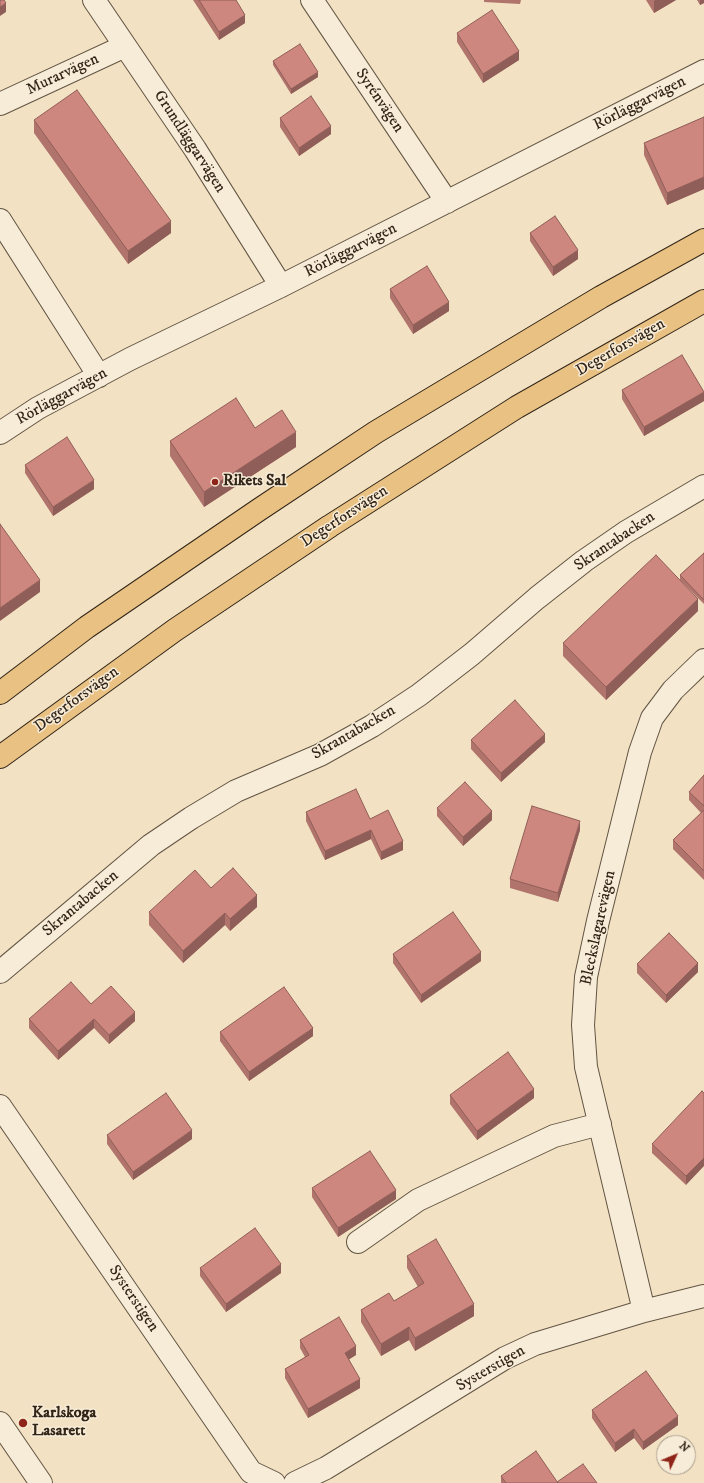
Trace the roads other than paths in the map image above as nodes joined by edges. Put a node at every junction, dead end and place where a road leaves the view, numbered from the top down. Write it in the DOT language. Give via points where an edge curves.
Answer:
graph roads {
  1 [pos="94,0"];
  2 [pos="312,0"];
  3 [pos="125,46"];
  4 [pos="704,71"];
  5 [pos="0,104"];
  6 [pos="447,202"];
  7 [pos="0,220"];
  8 [pos="704,240"];
  9 [pos="281,286"];
  10 [pos="704,301"];
  11 [pos="99,376"];
  12 [pos="0,433"];
  13 [pos="704,486"];
  14 [pos="704,660"];
  15 [pos="0,693"];
  16 [pos="0,757"];
  17 [pos="0,972"];
  18 [pos="0,1106"];
  19 [pos="600,1124"];
  20 [pos="358,1242"];
  21 [pos="704,1296"];
  22 [pos="644,1311"];
  23 [pos="0,1423"];
  24 [pos="41,1483"];
  25 [pos="274,1483"];
  26 [pos="295,1483"];
  1 -- 3 [label="street, Grundläggarvägen"];
  2 -- 6 [label="street, Syrénvägen"];
  3 -- 5 [label="street, Murarvägen"];
  3 -- 9 [label="street, Grundläggarvägen" via="195,149"];
  4 -- 6 [label="street, Rörläggarvägen"];
  6 -- 9 [label="street, Rörläggarvägen"];
  7 -- 11 [label="street"];
  8 -- 15 [label="main road" via="376,432 87,627"];
  9 -- 11 [label="street, Rörläggarvägen"];
  10 -- 16 [label="main road, Degerforsvägen" via="516,407 330,526 175,630"];
  11 -- 12 [label="street, Rörläggarvägen" via="38,408"];
  13 -- 17 [label="street, Skrantabacken" via="626,532 584,561 472,654 419,695 378,722 320,755 236,791 151,845"];
  14 -- 19 [label="street, Bleckslagarevägen" via="673,690 652,718 640,752 598,921 586,977 583,1025 586,1067"];
  18 -- 25 [label="street, Systerstigen" via="251,1472"];
  19 -- 20 [label="street" via="554,1136 418,1200"];
  19 -- 22 [label="street, Bleckslagarevägen"];
  21 -- 22 [label="street, Systerstigen"];
  22 -- 26 [label="street, Systerstigen" via="535,1344 505,1358 326,1468"];
  23 -- 24 [label="street"];
}
